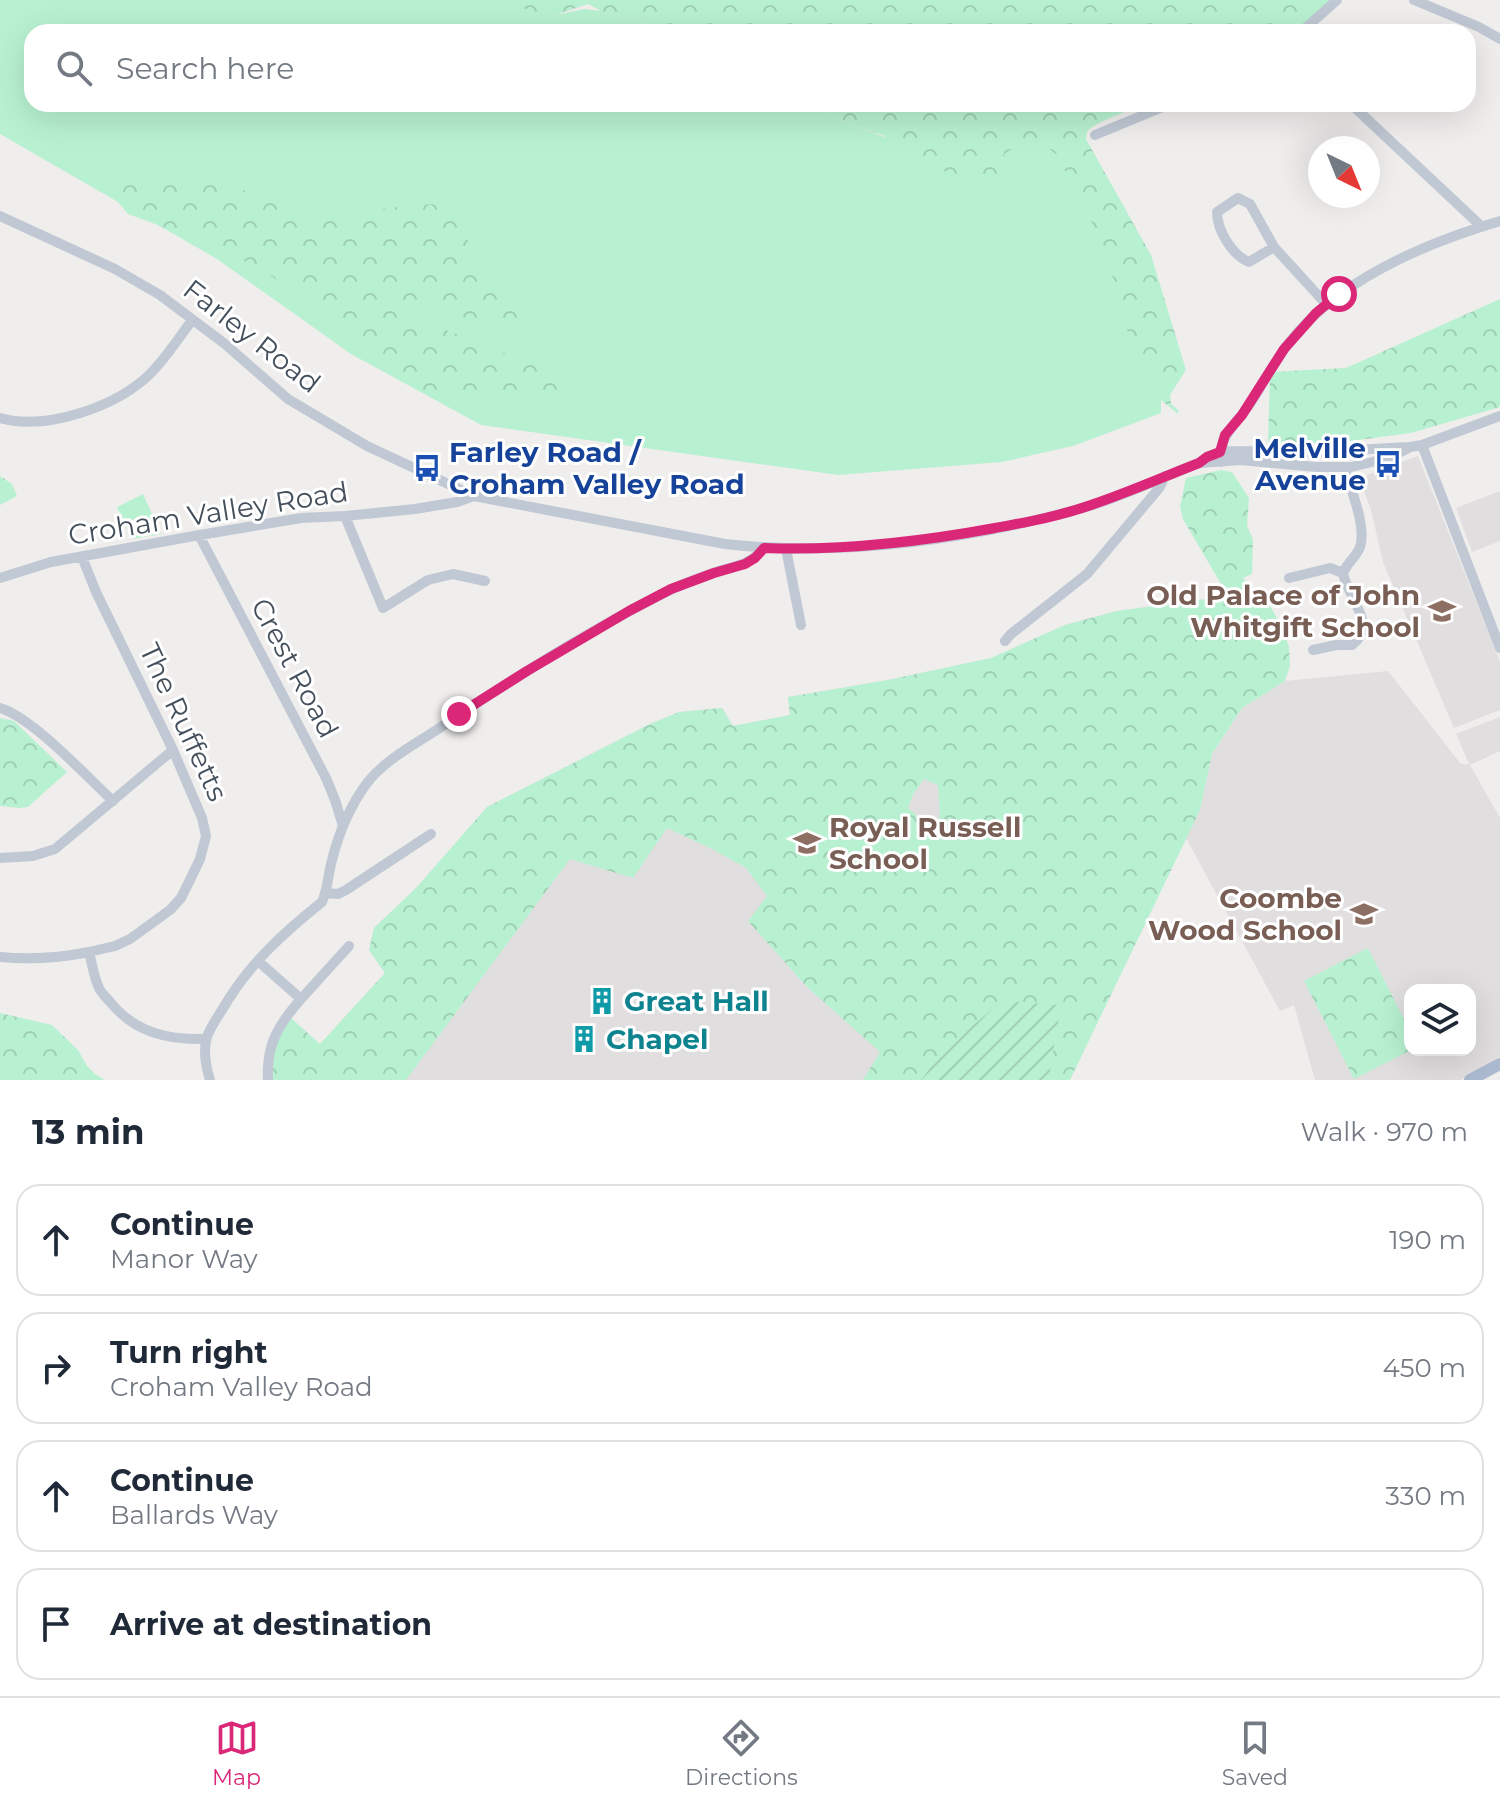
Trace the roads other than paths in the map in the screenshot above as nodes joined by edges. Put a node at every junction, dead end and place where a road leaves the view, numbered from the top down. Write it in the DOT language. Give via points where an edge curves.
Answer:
graph roads {
  1 [pos="1337,0"];
  2 [pos="1414,0"];
  3 [pos="1310,24"];
  4 [pos="1472,24"];
  5 [pos="1476,26"];
  6 [pos="1500,39"];
  7 [pos="1151,112"];
  8 [pos="1360,112"];
  9 [pos="1095,135"];
  10 [pos="0,216"];
  11 [pos="1500,221"];
  12 [pos="1481,226"];
  13 [pos="1274,247"];
  14 [pos="1326,304"];
  15 [pos="192,320"];
  16 [pos="1500,416"];
  17 [pos="0,418"];
  18 [pos="1422,445"];
  19 [pos="1410,447"];
  20 [pos="1220,457"];
  21 [pos="1344,467"];
  22 [pos="1165,476"];
  23 [pos="448,485"];
  24 [pos="474,496"];
  25 [pos="426,507"];
  26 [pos="345,516"];
  27 [pos="199,535"];
  28 [pos="764,548"];
  29 [pos="786,549"];
  30 [pos="82,557"];
  31 [pos="1343,573"];
  32 [pos="0,578"];
  33 [pos="1289,578"];
  34 [pos="485,581"];
  35 [pos="801,625"];
  36 [pos="1005,641"];
  37 [pos="1500,648"];
  38 [pos="1313,650"];
  39 [pos="0,708"];
  40 [pos="173,750"];
  41 [pos="357,799"];
  42 [pos="335,800"];
  43 [pos="113,801"];
  44 [pos="343,826"];
  45 [pos="431,834"];
  46 [pos="0,858"];
  47 [pos="326,893"];
  48 [pos="349,946"];
  49 [pos="89,952"];
  50 [pos="0,957"];
  51 [pos="258,961"];
  52 [pos="301,999"];
  53 [pos="206,1039"];
  54 [pos="1500,1064"];
  55 [pos="210,1080"];
  56 [pos="268,1080"];
  57 [pos="1470,1080"];
  1 -- 3 [label="street"];
  2 -- 4 [label="street"];
  5 -- 6 [label="street"];
  7 -- 9 [label="street"];
  8 -- 12 [label="street"];
  10 -- 15 [label="street, Farley Road" via="115,269"];
  11 -- 12 [label="street"];
  12 -- 14 [label="street" via="1382,268"];
  13 -- 13 [label="street" via="1250,204 1238,198 1217,212 1217,224 1239,258 1249,262"];
  13 -- 14 [label="street"];
  14 -- 20 [label="street" via="1279,355 1225,435"];
  15 -- 17 [label="street" via="149,375 108,402 39,423"];
  15 -- 23 [label="street, Farley Road" via="288,399"];
  16 -- 18 [label="street"];
  18 -- 19 [label="street"];
  18 -- 37 [label="street"];
  19 -- 20 [label="street, Croham Valley Road" via="1237,450"];
  19 -- 21 [label="street, Croham Valley Road"];
  20 -- 21 [label="street, Croham Valley Road"];
  20 -- 22 [label="street, Croham Valley Road"];
  21 -- 31 [label="street" via="1362,542"];
  22 -- 29 [label="street, Croham Valley Road" via="1088,506 1024,522 887,544"];
  22 -- 36 [label="street" via="1087,574"];
  23 -- 24 [label="street, Farley Road"];
  23 -- 25 [label="street" via="439,500"];
  24 -- 25 [label="street, Croham Valley Road"];
  24 -- 28 [label="street, Croham Valley Road"];
  25 -- 26 [label="street, Croham Valley Road"];
  26 -- 27 [label="street, Croham Valley Road"];
  26 -- 34 [label="street" via="383,608 428,580 453,574"];
  27 -- 30 [label="street, Croham Valley Road"];
  27 -- 42 [label="street, Crest Road"];
  28 -- 29 [label="street, Croham Valley Road"];
  28 -- 41 [label="street" via="745,564 671,589 527,671 391,761"];
  29 -- 35 [label="street"];
  30 -- 32 [label="street, Croham Valley Road"];
  30 -- 40 [label="street, The Ruffetts"];
  31 -- 33 [label="street" via="1330,568"];
  31 -- 38 [label="street" via="1364,629 1352,645"];
  39 -- 43 [label="street" via="34,728"];
  40 -- 43 [label="street"];
  40 -- 49 [label="street, The Ruffetts" via="205,827 200,859 170,910 130,939"];
  41 -- 42 [label="street"];
  41 -- 44 [label="street"];
  42 -- 44 [label="street, Crest Road"];
  43 -- 46 [label="street" via="55,849"];
  44 -- 47 [label="street"];
  45 -- 47 [label="street" via="346,890"];
  47 -- 51 [label="street"];
  48 -- 52 [label="street"];
  49 -- 50 [label="street, The Ruffetts" via="58,958"];
  49 -- 53 [label="street" via="99,989 136,1027"];
  51 -- 52 [label="street"];
  51 -- 53 [label="street"];
  52 -- 56 [label="street" via="272,1039"];
  53 -- 55 [label="street"];
  54 -- 57 [label="main road"];
}
